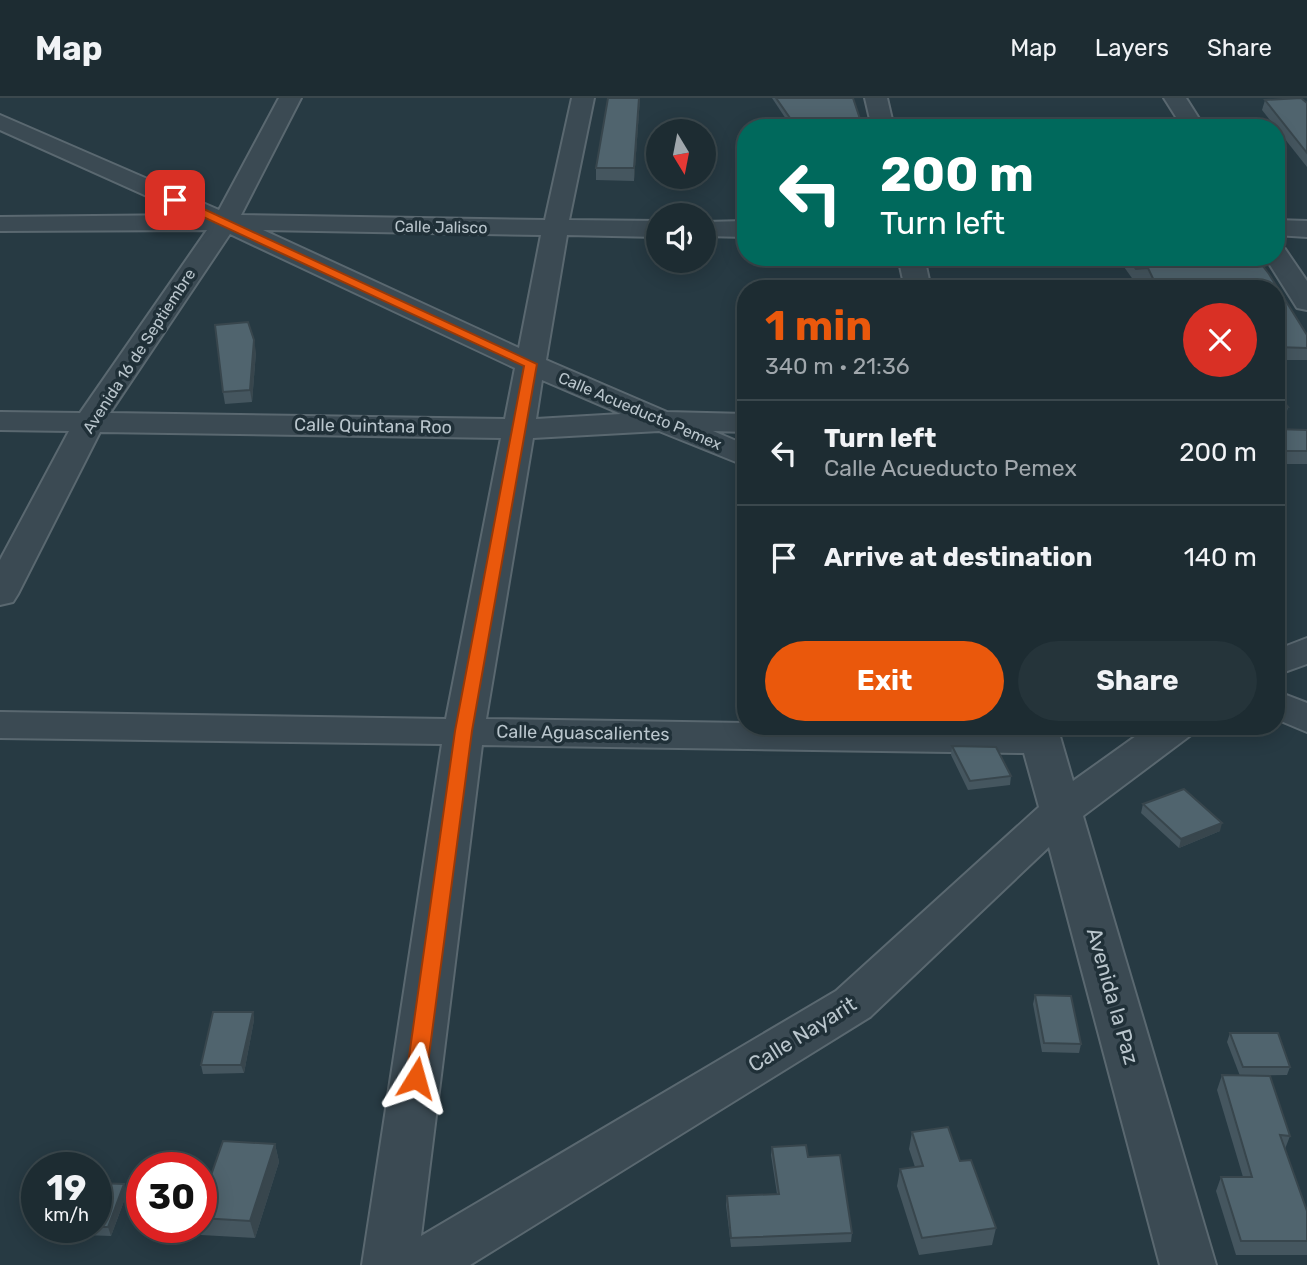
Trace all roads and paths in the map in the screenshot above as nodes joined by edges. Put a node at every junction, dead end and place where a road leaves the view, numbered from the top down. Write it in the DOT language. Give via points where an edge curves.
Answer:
graph roads {
  1 [pos="290,98"];
  2 [pos="583,98"];
  3 [pos="876,98"];
  4 [pos="1175,98"];
  5 [pos="881,119"];
  6 [pos="1188,119"];
  7 [pos="0,122"];
  8 [pos="225,222"];
  9 [pos="0,224"];
  10 [pos="1285,228"];
  11 [pos="555,229"];
  12 [pos="646,229"];
  13 [pos="716,229"];
  14 [pos="737,229"];
  15 [pos="1307,229"];
  16 [pos="1284,266"];
  17 [pos="1307,302"];
  18 [pos="531,364"];
  19 [pos="0,421"];
  20 [pos="90,421"];
  21 [pos="667,421"];
  22 [pos="737,423"];
  23 [pos="518,429"];
  24 [pos="737,453"];
  25 [pos="0,594"];
  26 [pos="1307,649"];
  27 [pos="1285,660"];
  28 [pos="1285,708"];
  29 [pos="1307,719"];
  30 [pos="0,726"];
  31 [pos="464,731"];
  32 [pos="737,732"];
  33 [pos="1039,735"];
  34 [pos="1165,735"];
  35 [pos="1061,811"];
  36 [pos="390,1265"];
  37 [pos="422,1265"];
  38 [pos="1188,1265"];
  1 -- 8 [label="street, Avenida 16 de Septiembre"];
  2 -- 11 [label="street"];
  3 -- 5 [label="street"];
  4 -- 6 [label="street"];
  7 -- 8 [label="street, Calle Acueducto Pemex"];
  8 -- 9 [label="street, Calle Jalisco"];
  8 -- 11 [label="street, Calle Jalisco"];
  8 -- 18 [label="street, Calle Acueducto Pemex"];
  8 -- 20 [label="street, Avenida 16 de Septiembre"];
  10 -- 15 [label="street"];
  11 -- 12 [label="street, Calle Jalisco"];
  11 -- 18 [label="street"];
  13 -- 14 [label="street"];
  16 -- 17 [label="street"];
  18 -- 21 [label="street, Calle Acueducto Pemex"];
  18 -- 23 [label="street"];
  19 -- 20 [label="street, Calle Quintana Roo"];
  20 -- 23 [label="street, Calle Quintana Roo"];
  20 -- 25 [label="street, Avenida 16 de Septiembre"];
  21 -- 22 [label="street, Calle Quintana Roo"];
  21 -- 23 [label="street, Calle Quintana Roo"];
  21 -- 24 [label="street, Calle Acueducto Pemex"];
  23 -- 31 [label="street"];
  26 -- 27 [label="street"];
  28 -- 29 [label="street"];
  30 -- 31 [label="street, Calle Aguascalientes"];
  31 -- 32 [label="street, Calle Aguascalientes"];
  31 -- 36 [label="street"];
  33 -- 35 [label="street, Avenida la Paz"];
  34 -- 35 [label="street, Calle Nayarit"];
  35 -- 37 [label="street, Calle Nayarit" via="853,1004"];
  35 -- 38 [label="street, Avenida la Paz"];
}
